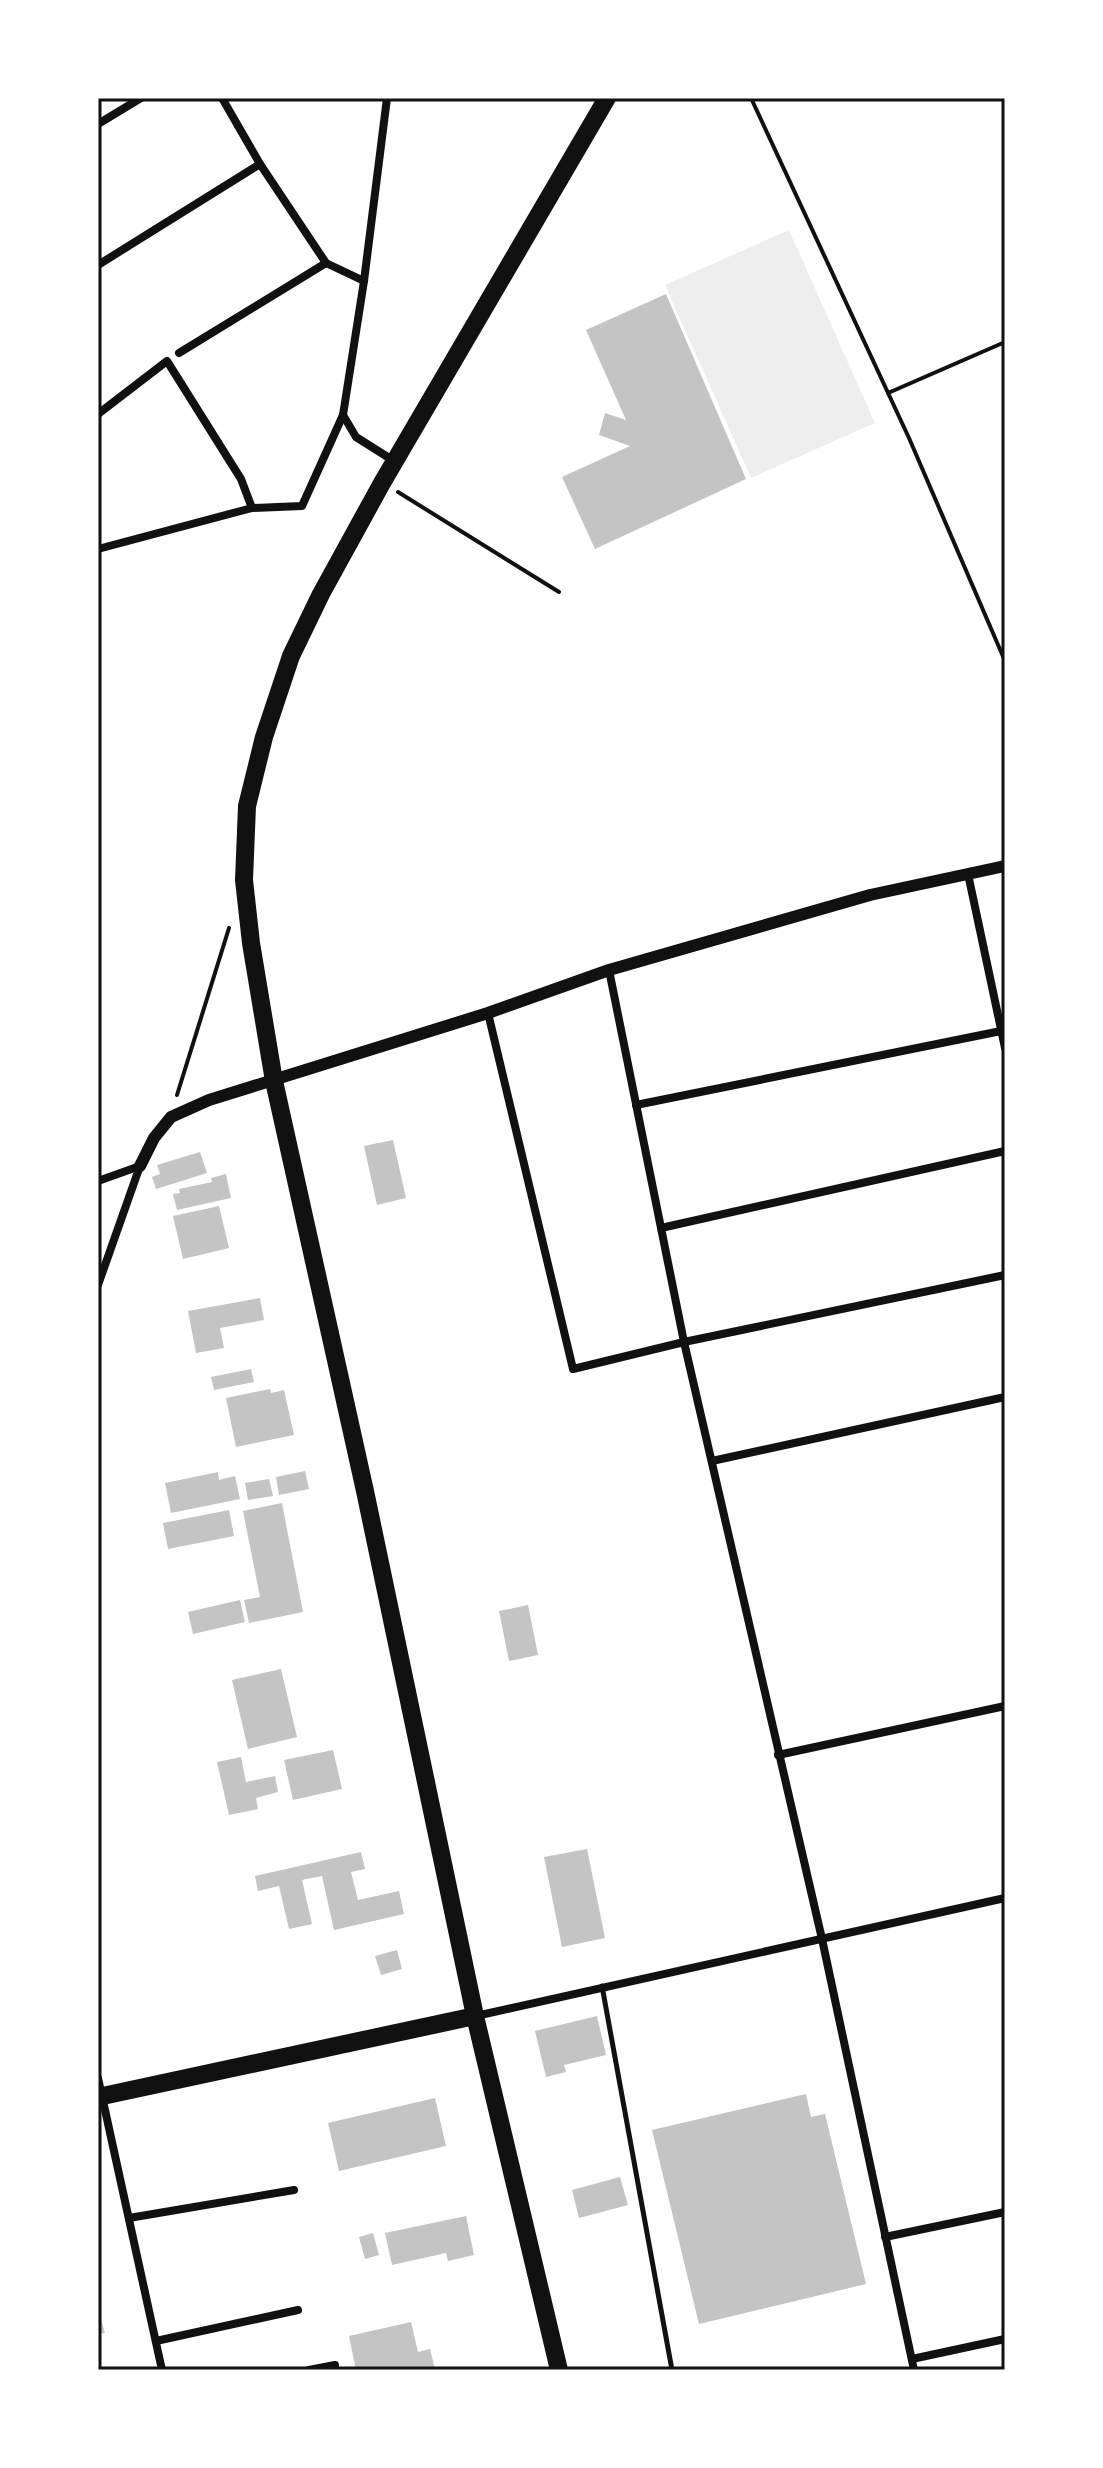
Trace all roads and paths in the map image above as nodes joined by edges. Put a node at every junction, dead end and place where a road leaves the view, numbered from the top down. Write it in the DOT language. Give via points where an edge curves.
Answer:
graph roads {
  1 [pos="141,98"];
  2 [pos="222,98"];
  3 [pos="387,98"];
  4 [pos="607,98"];
  5 [pos="751,98"];
  6 [pos="98,124"];
  7 [pos="260,164"];
  8 [pos="326,263"];
  9 [pos="98,265"];
  10 [pos="364,281"];
  11 [pos="1005,342"];
  12 [pos="179,353"];
  13 [pos="888,393"];
  14 [pos="98,414"];
  15 [pos="343,415"];
  16 [pos="395,462"];
  17 [pos="382,483"];
  18 [pos="252,508"];
  19 [pos="98,549"];
  20 [pos="559,592"];
  21 [pos="1005,661"];
  22 [pos="1005,866"];
  23 [pos="968,874"];
  24 [pos="231,921"];
  25 [pos="609,970"];
  26 [pos="488,1013"];
  27 [pos="1001,1031"];
  28 [pos="1005,1048"];
  29 [pos="274,1081"];
  30 [pos="636,1105"];
  31 [pos="171,1117"];
  32 [pos="1005,1151"];
  33 [pos="140,1166"];
  34 [pos="98,1181"];
  35 [pos="661,1228"];
  36 [pos="1005,1275"];
  37 [pos="98,1285"];
  38 [pos="684,1342"];
  39 [pos="1005,1397"];
  40 [pos="712,1461"];
  41 [pos="1005,1706"];
  42 [pos="778,1755"];
  43 [pos="1005,1898"];
  44 [pos="822,1939"];
  45 [pos="602,1986"];
  46 [pos="475,2016"];
  47 [pos="99,2090"];
  48 [pos="294,2190"];
  49 [pos="1005,2212"];
  50 [pos="129,2218"];
  51 [pos="885,2237"];
  52 [pos="298,2310"];
  53 [pos="1005,2339"];
  54 [pos="156,2341"];
  55 [pos="912,2359"];
  56 [pos="335,2365"];
  57 [pos="162,2370"];
  58 [pos="309,2370"];
  59 [pos="559,2370"];
  60 [pos="672,2370"];
  61 [pos="914,2370"];
  1 -- 6 [label="street"];
  2 -- 7 [label="street"];
  3 -- 10 [label="street"];
  4 -- 16 [label="highway"];
  5 -- 13 [label="path"];
  7 -- 8 [label="street"];
  7 -- 9 [label="street"];
  8 -- 10 [label="street"];
  8 -- 12 [label="street"];
  10 -- 15 [label="street"];
  11 -- 13 [label="path"];
  13 -- 21 [label="path"];
  14 -- 18 [label="street" via="167,361 241,479"];
  15 -- 16 [label="street" via="356,437"];
  15 -- 18 [label="street" via="302,506"];
  16 -- 17 [label="highway"];
  17 -- 20 [label="path"];
  17 -- 29 [label="highway" via="291,656 247,806 244,880"];
  18 -- 19 [label="street"];
  22 -- 23 [label="street"];
  23 -- 25 [label="street" via="870,895"];
  23 -- 27 [label="street"];
  24 -- 31 [label="path"];
  25 -- 26 [label="street"];
  25 -- 30 [label="street"];
  26 -- 29 [label="street"];
  26 -- 38 [label="street" via="573,1369"];
  27 -- 28 [label="street"];
  27 -- 30 [label="street"];
  29 -- 31 [label="street"];
  29 -- 46 [label="highway"];
  30 -- 35 [label="street"];
  31 -- 33 [label="street"];
  32 -- 35 [label="street"];
  33 -- 34 [label="street"];
  33 -- 37 [label="street"];
  35 -- 38 [label="street"];
  36 -- 38 [label="street"];
  38 -- 40 [label="street"];
  39 -- 40 [label="street"];
  40 -- 42 [label="street"];
  41 -- 42 [label="street"];
  42 -- 44 [label="street"];
  43 -- 44 [label="street"];
  44 -- 45 [label="street"];
  44 -- 51 [label="street"];
  45 -- 46 [label="street"];
  45 -- 60 [label="lane"];
  46 -- 47 [label="highway"];
  46 -- 59 [label="highway"];
  47 -- 50 [label="street"];
  48 -- 50 [label="street"];
  49 -- 51 [label="street"];
  50 -- 54 [label="street"];
  51 -- 55 [label="street"];
  52 -- 54 [label="street"];
  53 -- 55 [label="street"];
  54 -- 57 [label="street"];
  55 -- 61 [label="street"];
  56 -- 58 [label="street"];
}
